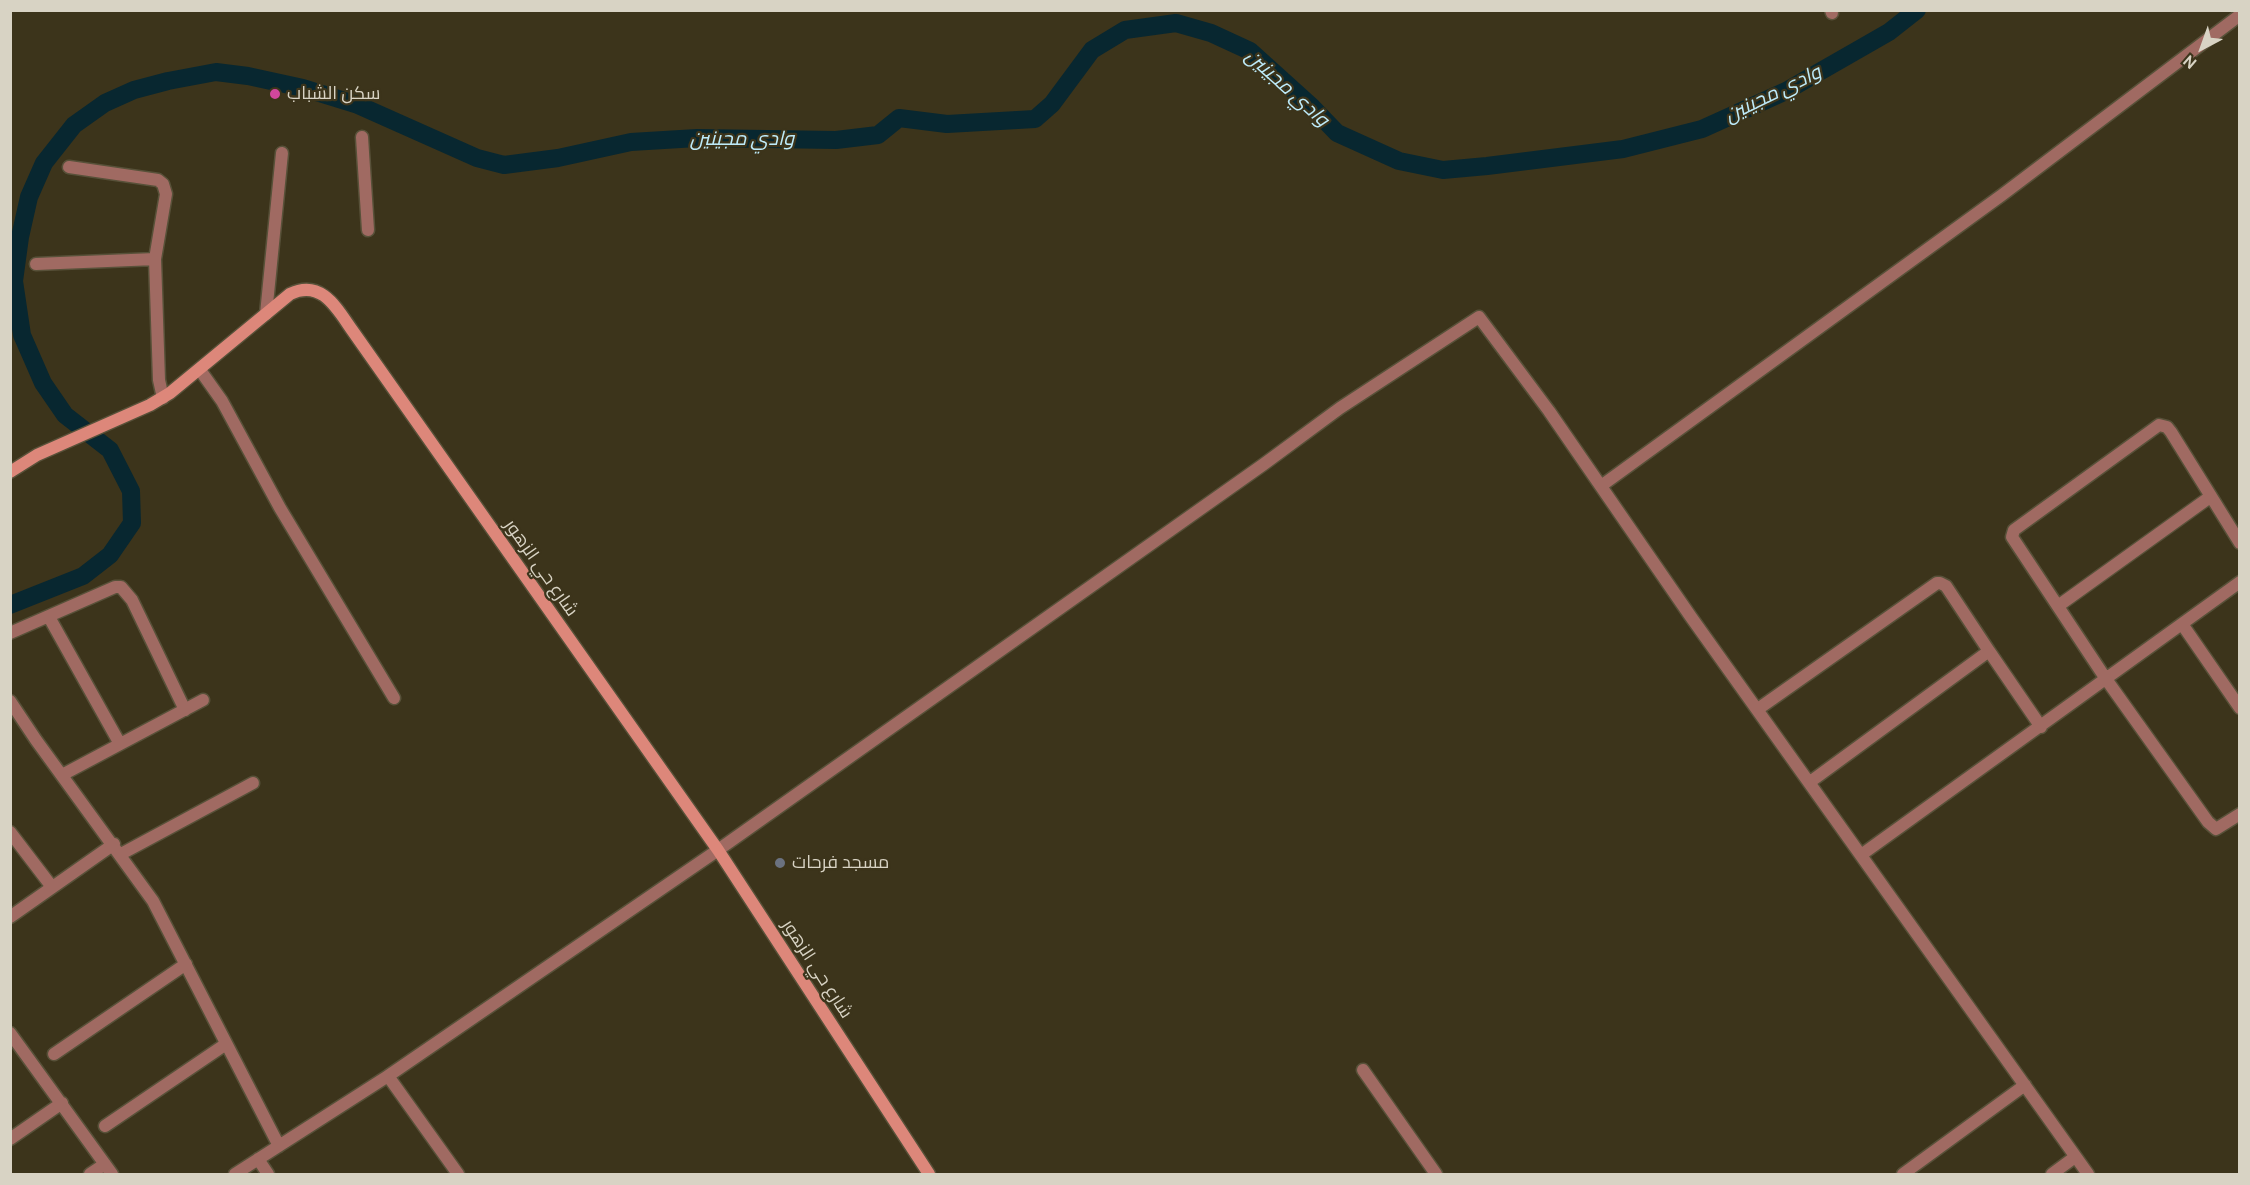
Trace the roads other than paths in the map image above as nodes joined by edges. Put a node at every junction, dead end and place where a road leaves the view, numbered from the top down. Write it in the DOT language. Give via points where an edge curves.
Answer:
graph roads {
  1 [pos="2240,15"];
  2 [pos="362,138"];
  3 [pos="282,153"];
  4 [pos="69,167"];
  5 [pos="368,230"];
  6 [pos="155,259"];
  7 [pos="36,264"];
  8 [pos="266,314"];
  9 [pos="201,370"];
  10 [pos="163,398"];
  11 [pos="10,472"];
  12 [pos="1601,486"];
  13 [pos="2210,497"];
  14 [pos="2240,543"];
  15 [pos="2240,582"];
  16 [pos="2058,606"];
  17 [pos="49,617"];
  18 [pos="2182,624"];
  19 [pos="10,633"];
  20 [pos="1989,651"];
  21 [pos="2106,679"];
  22 [pos="394,698"];
  23 [pos="203,700"];
  24 [pos="10,701"];
  25 [pos="2240,708"];
  26 [pos="1758,709"];
  27 [pos="185,710"];
  28 [pos="2041,727"];
  29 [pos="120,744"];
  30 [pos="62,775"];
  31 [pos="1810,782"];
  32 [pos="253,783"];
  33 [pos="2240,814"];
  34 [pos="10,832"];
  35 [pos="117,849"];
  36 [pos="718,850"];
  37 [pos="1861,855"];
  38 [pos="52,887"];
  39 [pos="10,917"];
  40 [pos="186,964"];
  41 [pos="10,1033"];
  42 [pos="226,1044"];
  43 [pos="54,1054"];
  44 [pos="1363,1070"];
  45 [pos="388,1076"];
  46 [pos="2025,1085"];
  47 [pos="62,1104"];
  48 [pos="105,1126"];
  49 [pos="10,1139"];
  50 [pos="279,1146"];
  51 [pos="2075,1157"];
  52 [pos="258,1159"];
  53 [pos="109,1169"];
  54 [pos="90,1174"];
  55 [pos="235,1174"];
  56 [pos="268,1174"];
  57 [pos="458,1174"];
  58 [pos="929,1174"];
  59 [pos="1436,1174"];
  60 [pos="1903,1174"];
  61 [pos="2052,1174"];
  62 [pos="2088,1174"];
  1 -- 12 [label="street" via="2002,195"];
  2 -- 5 [label="street"];
  3 -- 8 [label="street"];
  4 -- 6 [label="street" via="158,180 163,184 166,194"];
  6 -- 7 [label="street"];
  6 -- 10 [label="street"];
  8 -- 9 [label="street, شارع حي الزهور"];
  8 -- 36 [label="street, شارع حي الزهور" via="303,288 324,295 337,308"];
  9 -- 10 [label="street, شارع حي الزهور"];
  9 -- 22 [label="street"];
  10 -- 11 [label="street, شارع حي الزهور" via="37,455"];
  12 -- 26 [label="street"];
  12 -- 36 [label="street" via="1479,317 1340,408"];
  13 -- 14 [label="street"];
  13 -- 16 [label="street"];
  13 -- 16 [label="street" via="2167,427 2154,428 2012,533"];
  15 -- 18 [label="street"];
  16 -- 21 [label="street"];
  17 -- 19 [label="street"];
  17 -- 27 [label="street" via="115,586 121,587 132,600"];
  17 -- 29 [label="street"];
  18 -- 21 [label="street"];
  18 -- 25 [label="street"];
  20 -- 26 [label="street" via="1946,586 1940,583"];
  20 -- 28 [label="street"];
  20 -- 31 [label="street"];
  21 -- 28 [label="street"];
  21 -- 33 [label="street" via="2212,827 2220,828"];
  23 -- 27 [label="street"];
  24 -- 30 [label="street"];
  26 -- 31 [label="street"];
  27 -- 29 [label="street"];
  28 -- 37 [label="street"];
  29 -- 30 [label="street"];
  30 -- 35 [label="street"];
  31 -- 37 [label="street"];
  32 -- 35 [label="street"];
  34 -- 38 [label="street"];
  35 -- 38 [label="street"];
  35 -- 40 [label="street" via="153,901"];
  36 -- 45 [label="street"];
  36 -- 58 [label="street, شارع حي الزهور"];
  37 -- 46 [label="street"];
  38 -- 39 [label="street"];
  40 -- 42 [label="street"];
  40 -- 43 [label="street"];
  41 -- 47 [label="street"];
  42 -- 48 [label="street"];
  42 -- 50 [label="street"];
  44 -- 59 [label="street"];
  45 -- 50 [label="street"];
  45 -- 57 [label="street"];
  46 -- 51 [label="street"];
  46 -- 60 [label="street"];
  47 -- 49 [label="street"];
  47 -- 53 [label="street"];
  50 -- 52 [label="street"];
  51 -- 61 [label="street"];
  51 -- 62 [label="street"];
  52 -- 55 [label="street"];
  52 -- 56 [label="street"];
  53 -- 54 [label="street"];
}
